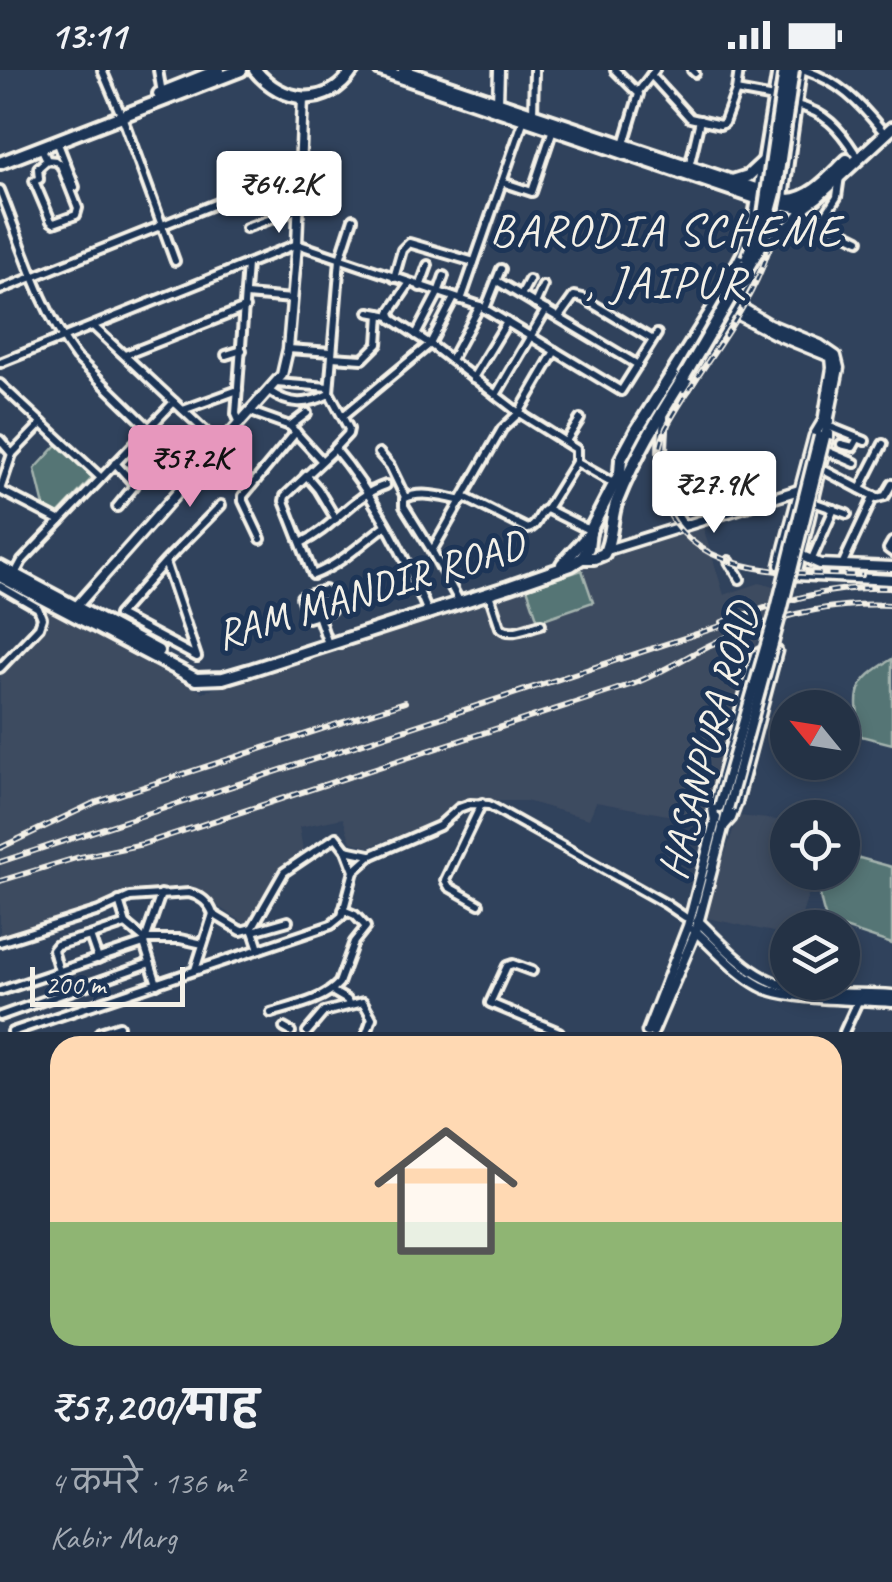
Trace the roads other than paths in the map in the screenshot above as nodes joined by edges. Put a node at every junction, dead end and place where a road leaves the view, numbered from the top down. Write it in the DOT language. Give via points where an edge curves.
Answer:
graph roads {
  1 [pos="102,70"];
  2 [pos="159,70"];
  3 [pos="218,70"];
  4 [pos="241,70"];
  5 [pos="255,70"];
  6 [pos="353,70"];
  7 [pos="364,70"];
  8 [pos="380,70"];
  9 [pos="401,70"];
  10 [pos="500,70"];
  11 [pos="534,70"];
  12 [pos="614,70"];
  13 [pos="738,70"];
  14 [pos="782,70"];
  15 [pos="800,70"];
  16 [pos="653,73"];
  17 [pos="341,84"];
  18 [pos="736,91"];
  19 [pos="638,92"];
  20 [pos="162,93"];
  21 [pos="303,98"];
  22 [pos="775,98"];
  23 [pos="498,102"];
  24 [pos="796,104"];
  25 [pos="120,112"];
  26 [pos="528,116"];
  27 [pos="892,119"];
  28 [pos="700,120"];
  29 [pos="552,129"];
  30 [pos="886,133"];
  31 [pos="56,141"];
  32 [pos="624,144"];
  33 [pos="41,147"];
  34 [pos="854,153"];
  35 [pos="765,159"];
  36 [pos="0,160"];
  37 [pos="47,160"];
  38 [pos="689,166"];
  39 [pos="302,170"];
  40 [pos="840,176"];
  41 [pos="731,181"];
  42 [pos="502,182"];
  43 [pos="0,190"];
  44 [pos="77,192"];
  45 [pos="759,195"];
  46 [pos="818,196"];
  47 [pos="781,201"];
  48 [pos="299,209"];
  49 [pos="803,209"];
  50 [pos="830,210"];
  51 [pos="353,219"];
  52 [pos="820,222"];
  53 [pos="162,226"];
  54 [pos="246,228"];
  55 [pos="769,239"];
  56 [pos="858,240"];
  57 [pos="297,244"];
  58 [pos="340,259"];
  59 [pos="175,260"];
  60 [pos="474,262"];
  61 [pos="247,264"];
  62 [pos="428,265"];
  63 [pos="501,270"];
  64 [pos="34,276"];
  65 [pos="444,276"];
  66 [pos="394,278"];
  67 [pos="530,280"];
  68 [pos="496,281"];
  69 [pos="409,284"];
  70 [pos="544,286"];
  71 [pos="420,287"];
  72 [pos="0,290"];
  73 [pos="438,293"];
  74 [pos="246,295"];
  75 [pos="521,296"];
  76 [pos="292,299"];
  77 [pos="458,299"];
  78 [pos="718,300"];
  79 [pos="535,304"];
  80 [pos="733,307"];
  81 [pos="245,308"];
  82 [pos="483,308"];
  83 [pos="546,310"];
  84 [pos="369,312"];
  85 [pos="380,314"];
  86 [pos="390,316"];
  87 [pos="559,317"];
  88 [pos="506,322"];
  89 [pos="93,327"];
  90 [pos="416,334"];
  91 [pos="530,336"];
  92 [pos="62,339"];
  93 [pos="430,344"];
  94 [pos="288,349"];
  95 [pos="242,350"];
  96 [pos="555,351"];
  97 [pos="332,354"];
  98 [pos="226,355"];
  99 [pos="124,356"];
  100 [pos="451,360"];
  101 [pos="0,363"];
  102 [pos="638,365"];
  103 [pos="474,378"];
  104 [pos="0,384"];
  105 [pos="273,387"];
  106 [pos="239,390"];
  107 [pos="329,391"];
  108 [pos="496,395"];
  109 [pos="174,402"];
  110 [pos="183,410"];
  111 [pos="251,412"];
  112 [pos="307,413"];
  113 [pos="519,413"];
  114 [pos="343,416"];
  115 [pos="580,419"];
  116 [pos="664,419"];
  117 [pos="42,423"];
  118 [pos="240,424"];
  119 [pos="149,428"];
  120 [pos="825,428"];
  121 [pos="293,429"];
  122 [pos="0,440"];
  123 [pos="566,442"];
  124 [pos="841,444"];
  125 [pos="883,444"];
  126 [pos="221,446"];
  127 [pos="333,450"];
  128 [pos="826,451"];
  129 [pos="379,453"];
  130 [pos="12,454"];
  131 [pos="212,456"];
  132 [pos="321,460"];
  133 [pos="576,462"];
  134 [pos="115,463"];
  135 [pos="855,463"];
  136 [pos="822,468"];
  137 [pos="624,472"];
  138 [pos="196,474"];
  139 [pos="306,475"];
  140 [pos="100,478"];
  141 [pos="234,478"];
  142 [pos="892,484"];
  143 [pos="386,485"];
  144 [pos="860,489"];
  145 [pos="0,490"];
  146 [pos="366,491"];
  147 [pos="796,493"];
  148 [pos="874,496"];
  149 [pos="405,497"];
  150 [pos="463,499"];
  151 [pos="814,499"];
  152 [pos="221,504"];
  153 [pos="116,508"];
  154 [pos="548,509"];
  155 [pos="834,509"];
  156 [pos="847,514"];
  157 [pos="336,519"];
  158 [pos="60,521"];
  159 [pos="385,526"];
  160 [pos="684,526"];
  161 [pos="590,535"];
  162 [pos="261,538"];
  163 [pos="892,542"];
  164 [pos="301,544"];
  165 [pos="608,545"];
  166 [pos="432,551"];
  167 [pos="892,552"];
  168 [pos="800,554"];
  169 [pos="582,558"];
  170 [pos="729,561"];
  171 [pos="811,561"];
  172 [pos="165,562"];
  173 [pos="842,566"];
  174 [pos="0,568"];
  175 [pos="892,568"];
  176 [pos="796,575"];
  177 [pos="0,576"];
  178 [pos="740,579"];
  179 [pos="892,580"];
  180 [pos="15,585"];
  181 [pos="0,586"];
  182 [pos="489,594"];
  183 [pos="458,599"];
  184 [pos="73,610"];
  185 [pos="422,614"];
  186 [pos="318,615"];
  187 [pos="541,624"];
  188 [pos="123,630"];
  189 [pos="326,641"];
  190 [pos="0,668"];
  191 [pos="482,804"];
  192 [pos="719,824"];
  193 [pos="346,850"];
  194 [pos="372,856"];
  195 [pos="354,871"];
  196 [pos="162,893"];
  197 [pos="119,901"];
  198 [pos="479,904"];
  199 [pos="343,910"];
  200 [pos="213,914"];
  201 [pos="288,921"];
  202 [pos="692,922"];
  203 [pos="126,924"];
  204 [pos="252,930"];
  205 [pos="90,936"];
  206 [pos="145,940"];
  207 [pos="0,942"];
  208 [pos="202,944"];
  209 [pos="260,949"];
  210 [pos="98,958"];
  211 [pos="150,963"];
  212 [pos="60,971"];
  213 [pos="195,971"];
  214 [pos="532,972"];
  215 [pos="770,980"];
  216 [pos="156,984"];
  217 [pos="0,991"];
  218 [pos="335,993"];
  219 [pos="860,996"];
  220 [pos="892,998"];
  221 [pos="858,1000"];
  222 [pos="348,1005"];
  223 [pos="271,1013"];
  224 [pos="0,1016"];
  225 [pos="120,1026"];
  226 [pos="34,1029"];
  227 [pos="12,1032"];
  228 [pos="100,1032"];
  229 [pos="307,1032"];
  230 [pos="367,1032"];
  231 [pos="559,1032"];
  232 [pos="650,1032"];
  233 [pos="844,1032"];
  1 -- 25 [label="street"];
  2 -- 20 [label="street"];
  3 -- 20 [label="main road"];
  4 -- 25 [label="main road"];
  5 -- 21 [label="main road" via="277,91"];
  6 -- 17 [label="main road"];
  7 -- 17 [label="main road"];
  8 -- 26 [label="main road"];
  9 -- 23 [label="main road"];
  10 -- 23 [label="street"];
  11 -- 26 [label="street"];
  12 -- 19 [label="street"];
  13 -- 18 [label="street"];
  14 -- 22 [label="main road"];
  14 -- 137 [label="main road, bridge" via="756,240"];
  15 -- 24 [label="main road"];
  15 -- 30 [label="street" via="846,90"];
  15 -- 137 [label="main road, bridge" via="761,245"];
  16 -- 19 [label="street"];
  16 -- 28 [label="street" via="690,118"];
  17 -- 21 [label="main road"];
  18 -- 22 [label="street"];
  18 -- 28 [label="street" via="722,124"];
  19 -- 32 [label="street"];
  20 -- 25 [label="main road"];
  21 -- 39 [label="street"];
  22 -- 35 [label="main road"];
  23 -- 26 [label="main road"];
  24 -- 34 [label="street" via="828,118"];
  24 -- 47 [label="main road"];
  25 -- 31 [label="main road"];
  25 -- 36 [label="main road"];
  25 -- 53 [label="street"];
  26 -- 29 [label="main road"];
  26 -- 32 [label="main road"];
  26 -- 42 [label="street"];
  27 -- 30 [label="main road"];
  28 -- 38 [label="street"];
  29 -- 42 [label="street" via="532,192"];
  29 -- 45 [label="main road"];
  30 -- 34 [label="main road"];
  30 -- 40 [label="main road"];
  31 -- 33 [label="main road"];
  31 -- 44 [label="street"];
  32 -- 38 [label="main road"];
  33 -- 36 [label="main road"];
  33 -- 37 [label="street"];
  34 -- 47 [label="main road" via="803,197"];
  35 -- 41 [label="main road" via="748,176"];
  35 -- 45 [label="main road"];
  37 -- 37 [label="street" via="61,165 78,208 76,216 54,223 34,181"];
  38 -- 41 [label="main road"];
  39 -- 48 [label="street"];
  39 -- 53 [label="street"];
  40 -- 46 [label="main road"];
  40 -- 50 [label="street"];
  41 -- 45 [label="main road"];
  42 -- 60 [label="street"];
  43 -- 64 [label="street"];
  45 -- 47 [label="main road"];
  45 -- 78 [label="main road" via="744,252"];
  46 -- 49 [label="main road"];
  46 -- 50 [label="street"];
  47 -- 49 [label="main road"];
  47 -- 55 [label="main road"];
  48 -- 54 [label="street"];
  48 -- 57 [label="street"];
  49 -- 52 [label="street"];
  49 -- 55 [label="main road"];
  50 -- 52 [label="street"];
  51 -- 58 [label="street"];
  52 -- 56 [label="street"];
  53 -- 59 [label="street"];
  53 -- 64 [label="street"];
  55 -- 80 [label="main road"];
  57 -- 58 [label="street"];
  57 -- 61 [label="street"];
  57 -- 76 [label="street"];
  58 -- 66 [label="street"];
  58 -- 97 [label="street"];
  60 -- 66 [label="street" via="409,243"];
  60 -- 77 [label="street"];
  61 -- 74 [label="street"];
  61 -- 89 [label="street"];
  62 -- 71 [label="street"];
  63 -- 68 [label="street"];
  64 -- 72 [label="street"];
  64 -- 92 [label="street"];
  65 -- 73 [label="street"];
  66 -- 69 [label="street"];
  67 -- 75 [label="street"];
  68 -- 75 [label="street"];
  68 -- 82 [label="street"];
  69 -- 71 [label="street"];
  69 -- 86 [label="street"];
  70 -- 79 [label="street"];
  71 -- 73 [label="street"];
  73 -- 77 [label="street"];
  73 -- 90 [label="street"];
  74 -- 76 [label="street"];
  74 -- 81 [label="street"];
  75 -- 79 [label="street"];
  76 -- 94 [label="street"];
  77 -- 82 [label="street"];
  77 -- 93 [label="street"];
  78 -- 80 [label="street"];
  78 -- 137 [label="main road" via="636,431 621,459"];
  79 -- 83 [label="street"];
  80 -- 116 [label="main road"];
  80 -- 120 [label="street, HASANPURA ROAD" via="831,357"];
  80 -- 120 [label="street" via="836,356"];
  81 -- 95 [label="street"];
  81 -- 99 [label="street"];
  82 -- 88 [label="street"];
  82 -- 100 [label="street"];
  83 -- 87 [label="street"];
  83 -- 91 [label="street"];
  84 -- 85 [label="street"];
  85 -- 86 [label="street"];
  85 -- 97 [label="street" via="378,344 363,359"];
  86 -- 90 [label="street"];
  87 -- 102 [label="street"];
  87 -- 102 [label="street" via="574,296 655,337"];
  88 -- 91 [label="street"];
  88 -- 103 [label="street"];
  89 -- 92 [label="street"];
  89 -- 99 [label="street"];
  90 -- 93 [label="street"];
  91 -- 96 [label="street"];
  91 -- 108 [label="street"];
  92 -- 101 [label="street"];
  92 -- 119 [label="street"];
  93 -- 100 [label="street"];
  93 -- 114 [label="street"];
  94 -- 97 [label="street"];
  94 -- 105 [label="street"];
  95 -- 98 [label="street"];
  95 -- 106 [label="street"];
  96 -- 102 [label="street" via="621,391"];
  96 -- 113 [label="street"];
  97 -- 107 [label="street"];
  99 -- 109 [label="street"];
  100 -- 103 [label="street"];
  103 -- 108 [label="street"];
  104 -- 117 [label="street"];
  105 -- 107 [label="street"];
  105 -- 107 [label="street" via="288,401 305,404"];
  105 -- 111 [label="street"];
  106 -- 110 [label="street"];
  106 -- 118 [label="street"];
  107 -- 114 [label="street"];
  108 -- 113 [label="street"];
  109 -- 110 [label="street"];
  109 -- 119 [label="street"];
  110 -- 126 [label="street"];
  111 -- 118 [label="street"];
  111 -- 121 [label="street"];
  112 -- 121 [label="street"];
  113 -- 123 [label="street"];
  113 -- 150 [label="street" via="502,429"];
  114 -- 127 [label="street" via="348,434"];
  115 -- 123 [label="street"];
  116 -- 137 [label="main road" via="640,462"];
  116 -- 160 [label="street" via="662,476"];
  117 -- 130 [label="street"];
  117 -- 140 [label="street"];
  118 -- 126 [label="street"];
  119 -- 134 [label="street"];
  119 -- 138 [label="street"];
  120 -- 124 [label="street" via="861,440 853,447"];
  120 -- 128 [label="street"];
  120 -- 147 [label="street" via="814,436"];
  120 -- 192 [label="street, HASANPURA ROAD, bridge"];
  121 -- 132 [label="street"];
  121 -- 162 [label="street" via="243,496"];
  122 -- 130 [label="street"];
  123 -- 133 [label="street"];
  125 -- 144 [label="street"];
  126 -- 131 [label="street"];
  127 -- 132 [label="street"];
  127 -- 146 [label="street"];
  128 -- 135 [label="street"];
  128 -- 136 [label="street"];
  129 -- 149 [label="street"];
  130 -- 145 [label="street"];
  131 -- 138 [label="street"];
  131 -- 141 [label="street"];
  132 -- 139 [label="street"];
  133 -- 137 [label="street"];
  133 -- 154 [label="street"];
  134 -- 140 [label="street"];
  134 -- 153 [label="street" via="135,485"];
  136 -- 144 [label="street"];
  136 -- 151 [label="street"];
  137 -- 161 [label="main road"];
  137 -- 165 [label="main road"];
  138 -- 184 [label="street"];
  139 -- 157 [label="street"];
  139 -- 164 [label="street" via="284,501"];
  140 -- 158 [label="street"];
  142 -- 148 [label="street" via="885,496"];
  143 -- 146 [label="street"];
  144 -- 148 [label="street"];
  145 -- 158 [label="street"];
  146 -- 157 [label="street"];
  146 -- 159 [label="street"];
  147 -- 151 [label="street"];
  147 -- 160 [label="street"];
  147 -- 176 [label="street" via="780,565"];
  148 -- 173 [label="street"];
  149 -- 150 [label="street"];
  149 -- 166 [label="street"];
  150 -- 154 [label="street" via="528,529"];
  150 -- 166 [label="street"];
  151 -- 155 [label="street"];
  151 -- 168 [label="street"];
  152 -- 172 [label="street"];
  154 -- 161 [label="street"];
  155 -- 156 [label="street"];
  155 -- 171 [label="street"];
  157 -- 164 [label="street"];
  158 -- 180 [label="street" via="22,561"];
  159 -- 164 [label="street" via="314,575"];
  159 -- 185 [label="street"];
  160 -- 165 [label="street"];
  161 -- 169 [label="main road"];
  161 -- 183 [label="main road, RAM MANDIR ROAD" via="565,563"];
  163 -- 167 [label="street"];
  165 -- 169 [label="main road" via="598,556"];
  166 -- 183 [label="street"];
  168 -- 171 [label="street"];
  168 -- 176 [label="street"];
  169 -- 182 [label="main road"];
  170 -- 178 [label="street"];
  171 -- 173 [label="street"];
  172 -- 188 [label="street" via="118,614"];
  172 -- 188 [label="street" via="197,656"];
  173 -- 175 [label="street"];
  174 -- 180 [label="main road"];
  176 -- 179 [label="street"];
  177 -- 180 [label="main road"];
  180 -- 181 [label="street"];
  180 -- 184 [label="main road"];
  180 -- 190 [label="street" via="42,618"];
  182 -- 185 [label="main road"];
  182 -- 187 [label="street" via="504,631"];
  183 -- 185 [label="main road, RAM MANDIR ROAD"];
  184 -- 188 [label="main road"];
  185 -- 188 [label="main road, RAM MANDIR ROAD" via="208,679 196,679"];
  185 -- 189 [label="main road, RAM MANDIR ROAD"];
  186 -- 186 [label="street" via="308,618 302,597 325,590 331,610"];
  186 -- 189 [label="street"];
  188 -- 189 [label="main road, RAM MANDIR ROAD" via="211,675"];
  191 -- 194 [label="street" via="459,808 439,826"];
  191 -- 198 [label="street" via="445,880"];
  191 -- 202 [label="street"];
  192 -- 192 [label="street" via="713,809 756,655 768,648 777,651 737,802 731,818"];
  192 -- 202 [label="street"];
  193 -- 194 [label="street"];
  193 -- 195 [label="street"];
  193 -- 204 [label="street" via="336,836 284,872"];
  194 -- 195 [label="street"];
  195 -- 199 [label="street"];
  196 -- 197 [label="street"];
  196 -- 200 [label="street" via="199,896"];
  196 -- 206 [label="street"];
  197 -- 203 [label="street"];
  197 -- 207 [label="street"];
  199 -- 209 [label="street" via="331,925"];
  199 -- 223 [label="street" via="366,927 339,983 320,997"];
  200 -- 204 [label="street" via="241,931"];
  200 -- 208 [label="street"];
  201 -- 204 [label="street"];
  202 -- 215 [label="street"];
  202 -- 232 [label="street"];
  203 -- 205 [label="street"];
  203 -- 206 [label="street"];
  204 -- 209 [label="street"];
  205 -- 210 [label="street"];
  205 -- 212 [label="street" via="55,948"];
  206 -- 208 [label="street"];
  206 -- 210 [label="street"];
  206 -- 211 [label="street"];
  208 -- 213 [label="street"];
  209 -- 213 [label="street"];
  210 -- 212 [label="street"];
  211 -- 216 [label="street"];
  211 -- 224 [label="street"];
  212 -- 217 [label="street"];
  213 -- 216 [label="street"];
  214 -- 231 [label="street" via="507,966 490,1003"];
  216 -- 226 [label="street"];
  218 -- 222 [label="street"];
  219 -- 220 [label="street"];
  221 -- 233 [label="street"];
  222 -- 229 [label="street" via="324,1012"];
  222 -- 230 [label="street" via="363,1002 372,1018"];
  225 -- 228 [label="street"];
  226 -- 227 [label="street"];
}
